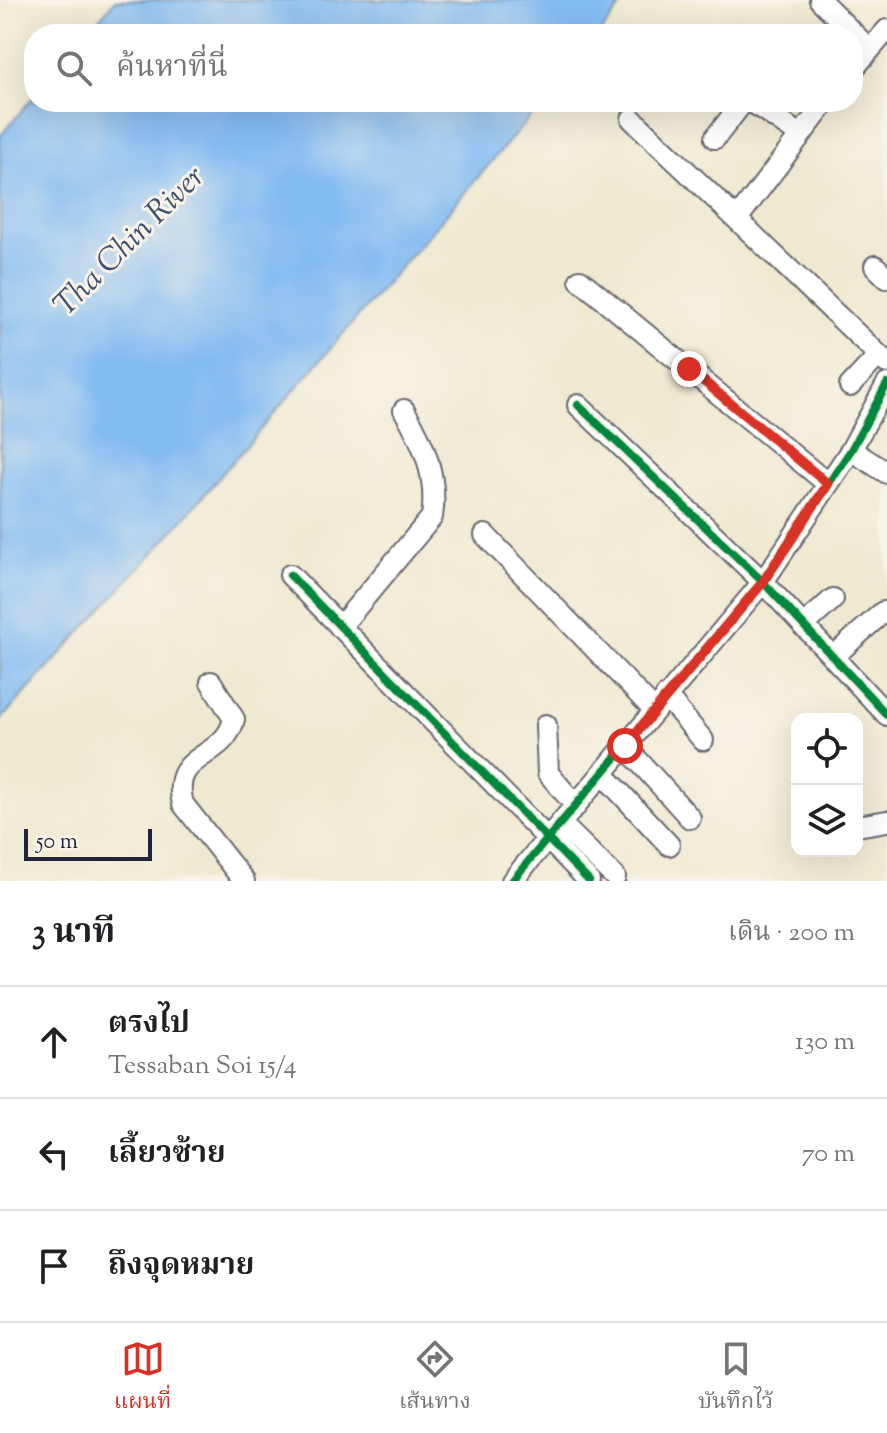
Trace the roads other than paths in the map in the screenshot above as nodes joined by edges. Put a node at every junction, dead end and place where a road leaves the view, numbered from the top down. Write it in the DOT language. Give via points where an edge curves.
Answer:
graph roads {
  1 [pos="820,0"];
  2 [pos="844,24"];
  3 [pos="887,30"];
  4 [pos="863,43"];
  5 [pos="869,49"];
  6 [pos="863,56"];
  7 [pos="735,112"];
  8 [pos="765,112"];
  9 [pos="818,112"];
  10 [pos="632,119"];
  11 [pos="800,135"];
  12 [pos="715,138"];
  13 [pos="737,219"];
  14 [pos="580,280"];
  15 [pos="883,359"];
  16 [pos="887,384"];
  17 [pos="850,386"];
  18 [pos="578,405"];
  19 [pos="404,410"];
  20 [pos="851,450"];
  21 [pos="887,473"];
  22 [pos="828,484"];
  23 [pos="485,535"];
  24 [pos="290,575"];
  25 [pos="763,582"];
  26 [pos="833,599"];
  27 [pos="883,612"];
  28 [pos="803,626"];
  29 [pos="340,627"];
  30 [pos="833,657"];
  31 [pos="211,682"];
  32 [pos="660,703"];
  33 [pos="887,715"];
  34 [pos="546,725"];
  35 [pos="703,740"];
  36 [pos="625,746"];
  37 [pos="602,773"];
  38 [pos="576,806"];
  39 [pos="690,818"];
  40 [pos="887,821"];
  41 [pos="863,825"];
  42 [pos="555,831"];
  43 [pos="669,845"];
  44 [pos="615,877"];
  45 [pos="244,881"];
  46 [pos="512,881"];
  47 [pos="589,881"];
  1 -- 2 [label="street"];
  3 -- 5 [label="street"];
  4 -- 5 [label="street"];
  5 -- 6 [label="street"];
  7 -- 12 [label="street"];
  8 -- 11 [label="street"];
  9 -- 11 [label="street"];
  10 -- 13 [label="street"];
  11 -- 13 [label="street"];
  13 -- 15 [label="street"];
  14 -- 22 [label="street"];
  15 -- 17 [label="street"];
  16 -- 20 [label="street"];
  18 -- 25 [label="street"];
  19 -- 29 [label="street" via="428,463 432,517"];
  20 -- 21 [label="street"];
  20 -- 22 [label="street"];
  22 -- 25 [label="street"];
  23 -- 32 [label="street"];
  24 -- 29 [label="street"];
  25 -- 28 [label="street"];
  25 -- 32 [label="street"];
  26 -- 28 [label="street"];
  27 -- 30 [label="street"];
  28 -- 30 [label="street"];
  29 -- 42 [label="street"];
  30 -- 33 [label="street"];
  31 -- 45 [label="street" via="234,719 231,733 186,768 179,790 183,804"];
  32 -- 35 [label="street"];
  32 -- 36 [label="street"];
  34 -- 38 [label="street" via="548,773"];
  36 -- 37 [label="street"];
  36 -- 39 [label="street"];
  37 -- 38 [label="street"];
  37 -- 43 [label="street"];
  38 -- 42 [label="street"];
  40 -- 41 [label="street"];
  42 -- 44 [label="street"];
  42 -- 46 [label="street"];
  42 -- 47 [label="street"];
}
